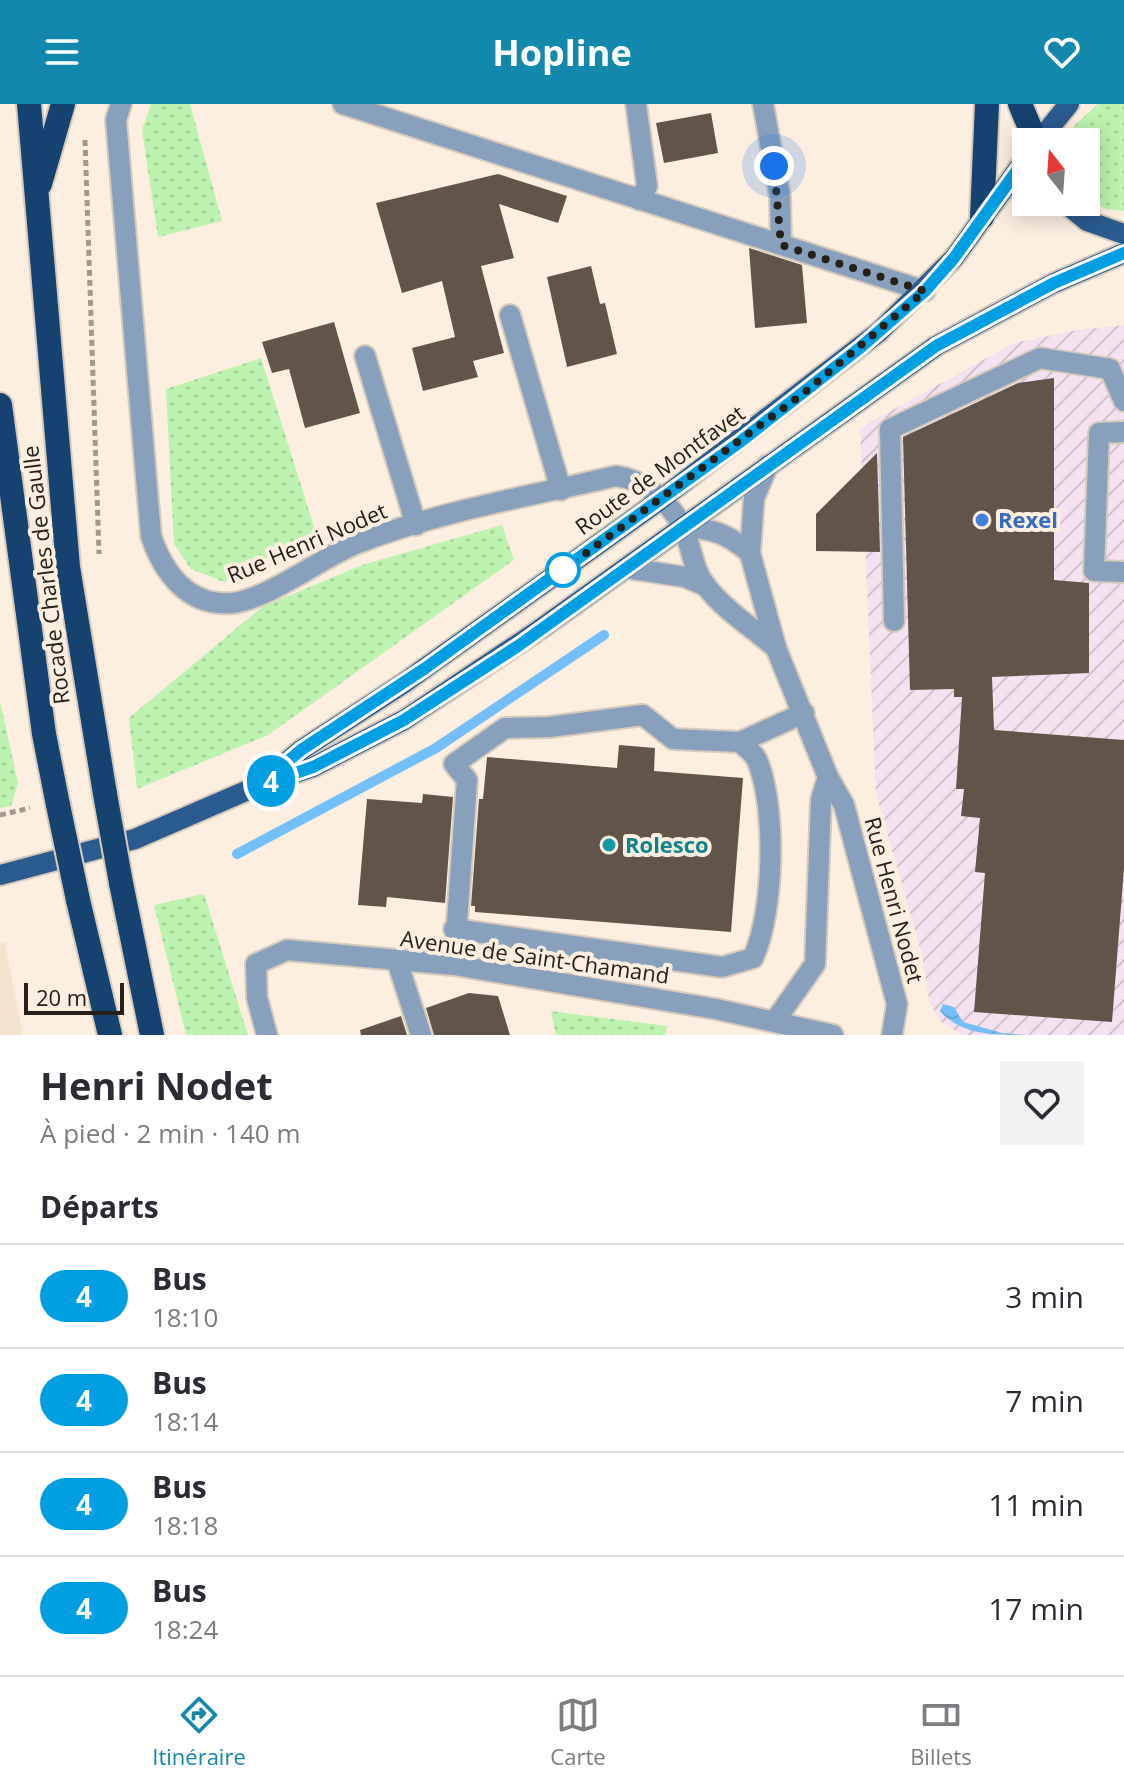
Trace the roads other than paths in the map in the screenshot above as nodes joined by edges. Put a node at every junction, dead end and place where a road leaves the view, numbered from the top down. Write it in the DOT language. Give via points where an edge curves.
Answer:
graph roads {
  1 [pos="29,104"];
  2 [pos="63,104"];
  3 [pos="121,104"];
  4 [pos="343,104"];
  5 [pos="636,104"];
  6 [pos="763,104"];
  7 [pos="987,104"];
  8 [pos="1020,104"];
  9 [pos="1069,104"];
  10 [pos="1031,128"];
  11 [pos="1049,128"];
  12 [pos="1012,177"];
  13 [pos="36,198"];
  14 [pos="640,200"];
  15 [pos="1081,216"];
  16 [pos="982,217"];
  17 [pos="1124,234"];
  18 [pos="781,245"];
  19 [pos="1124,253"];
  20 [pos="925,291"];
  21 [pos="510,315"];
  22 [pos="365,356"];
  23 [pos="1124,401"];
  24 [pos="0,405"];
  25 [pos="1124,432"];
  26 [pos="768,465"];
  27 [pos="561,490"];
  28 [pos="660,500"];
  29 [pos="416,525"];
  30 [pos="682,527"];
  31 [pos="750,553"];
  32 [pos="626,568"];
  33 [pos="1124,572"];
  34 [pos="706,586"];
  35 [pos="894,621"];
  36 [pos="776,648"];
  37 [pos="804,713"];
  38 [pos="740,742"];
  39 [pos="828,777"];
  40 [pos="260,785"];
  41 [pos="0,875"];
  42 [pos="454,929"];
  43 [pos="397,961"];
  44 [pos="454,965"];
  45 [pos="775,1021"];
  46 [pos="110,1035"];
  47 [pos="152,1035"];
  48 [pos="267,1035"];
  49 [pos="421,1035"];
  50 [pos="833,1035"];
  51 [pos="892,1035"];
  1 -- 13 [label="highway, Rocade Charles de Gaulle"];
  2 -- 13 [label="highway"];
  3 -- 29 [label="street, Rue Henri Nodet" via="116,120 151,536 170,576 204,600 232,603 256,596 360,542"];
  4 -- 14 [label="street"];
  5 -- 14 [label="street" via="647,186"];
  6 -- 18 [label="street" via="780,197"];
  7 -- 16 [label="highway"];
  8 -- 10 [label="highway"];
  9 -- 11 [label="main road"];
  12 -- 16 [label="main road, Route de Montfavet"];
  13 -- 47 [label="highway, Rocade Charles de Gaulle, bridge" via="68,567 88,711"];
  14 -- 18 [label="street"];
  15 -- 17 [label="main road"];
  16 -- 20 [label="main road, Route de Montfavet"];
  18 -- 20 [label="street"];
  19 -- 26 [label="main road, Route de Montfavet" via="1054,283 936,346"];
  20 -- 28 [label="main road, Route de Montfavet" via="826,376"];
  21 -- 27 [label="street"];
  22 -- 29 [label="street"];
  23 -- 35 [label="street" via="1110,369 1040,358 890,429"];
  24 -- 46 [label="highway, Rocade Charles de Gaulle, bridge" via="44,734 46,806 78,900"];
  25 -- 33 [label="street" via="1099,433 1094,571"];
  26 -- 30 [label="main road, Route de Montfavet"];
  26 -- 31 [label="street, Rue Henri Nodet" via="754,498"];
  27 -- 28 [label="street, Rue Henri Nodet" via="631,477"];
  27 -- 29 [label="street, Rue Henri Nodet"];
  28 -- 30 [label="street, Rue Henri Nodet"];
  28 -- 40 [label="main road, Route de Montfavet" via="416,675 301,750"];
  30 -- 31 [label="street" via="711,528"];
  30 -- 32 [label="main road, Route de Montfavet"];
  30 -- 34 [label="street, Rue Henri Nodet"];
  31 -- 36 [label="street, Rue Henri Nodet"];
  32 -- 34 [label="street, Rue Henri Nodet" via="685,577"];
  32 -- 40 [label="main road, Route de Montfavet" via="404,720 313,767"];
  34 -- 36 [label="street, Rue Henri Nodet"];
  36 -- 37 [label="street, Rue Henri Nodet"];
  37 -- 38 [label="street"];
  37 -- 39 [label="street, Rue Henri Nodet"];
  38 -- 42 [label="street" via="673,739 643,715 505,728 454,764 467,780"];
  38 -- 42 [label="street" via="756,757 771,806 765,932 753,958 722,967"];
  39 -- 45 [label="street" via="821,800 815,964"];
  39 -- 51 [label="street, Rue Henri Nodet" via="844,805 897,1004"];
  40 -- 41 [label="main road, Route de Montfavet" via="135,839"];
  42 -- 44 [label="street"];
  43 -- 44 [label="street, Avenue de Saint-Chamand"];
  43 -- 48 [label="street, Avenue de Saint-Chamand" via="287,950 256,964 257,998"];
  43 -- 49 [label="street"];
  44 -- 45 [label="street, Avenue de Saint-Chamand"];
  45 -- 50 [label="street, Avenue de Saint-Chamand"];
}
